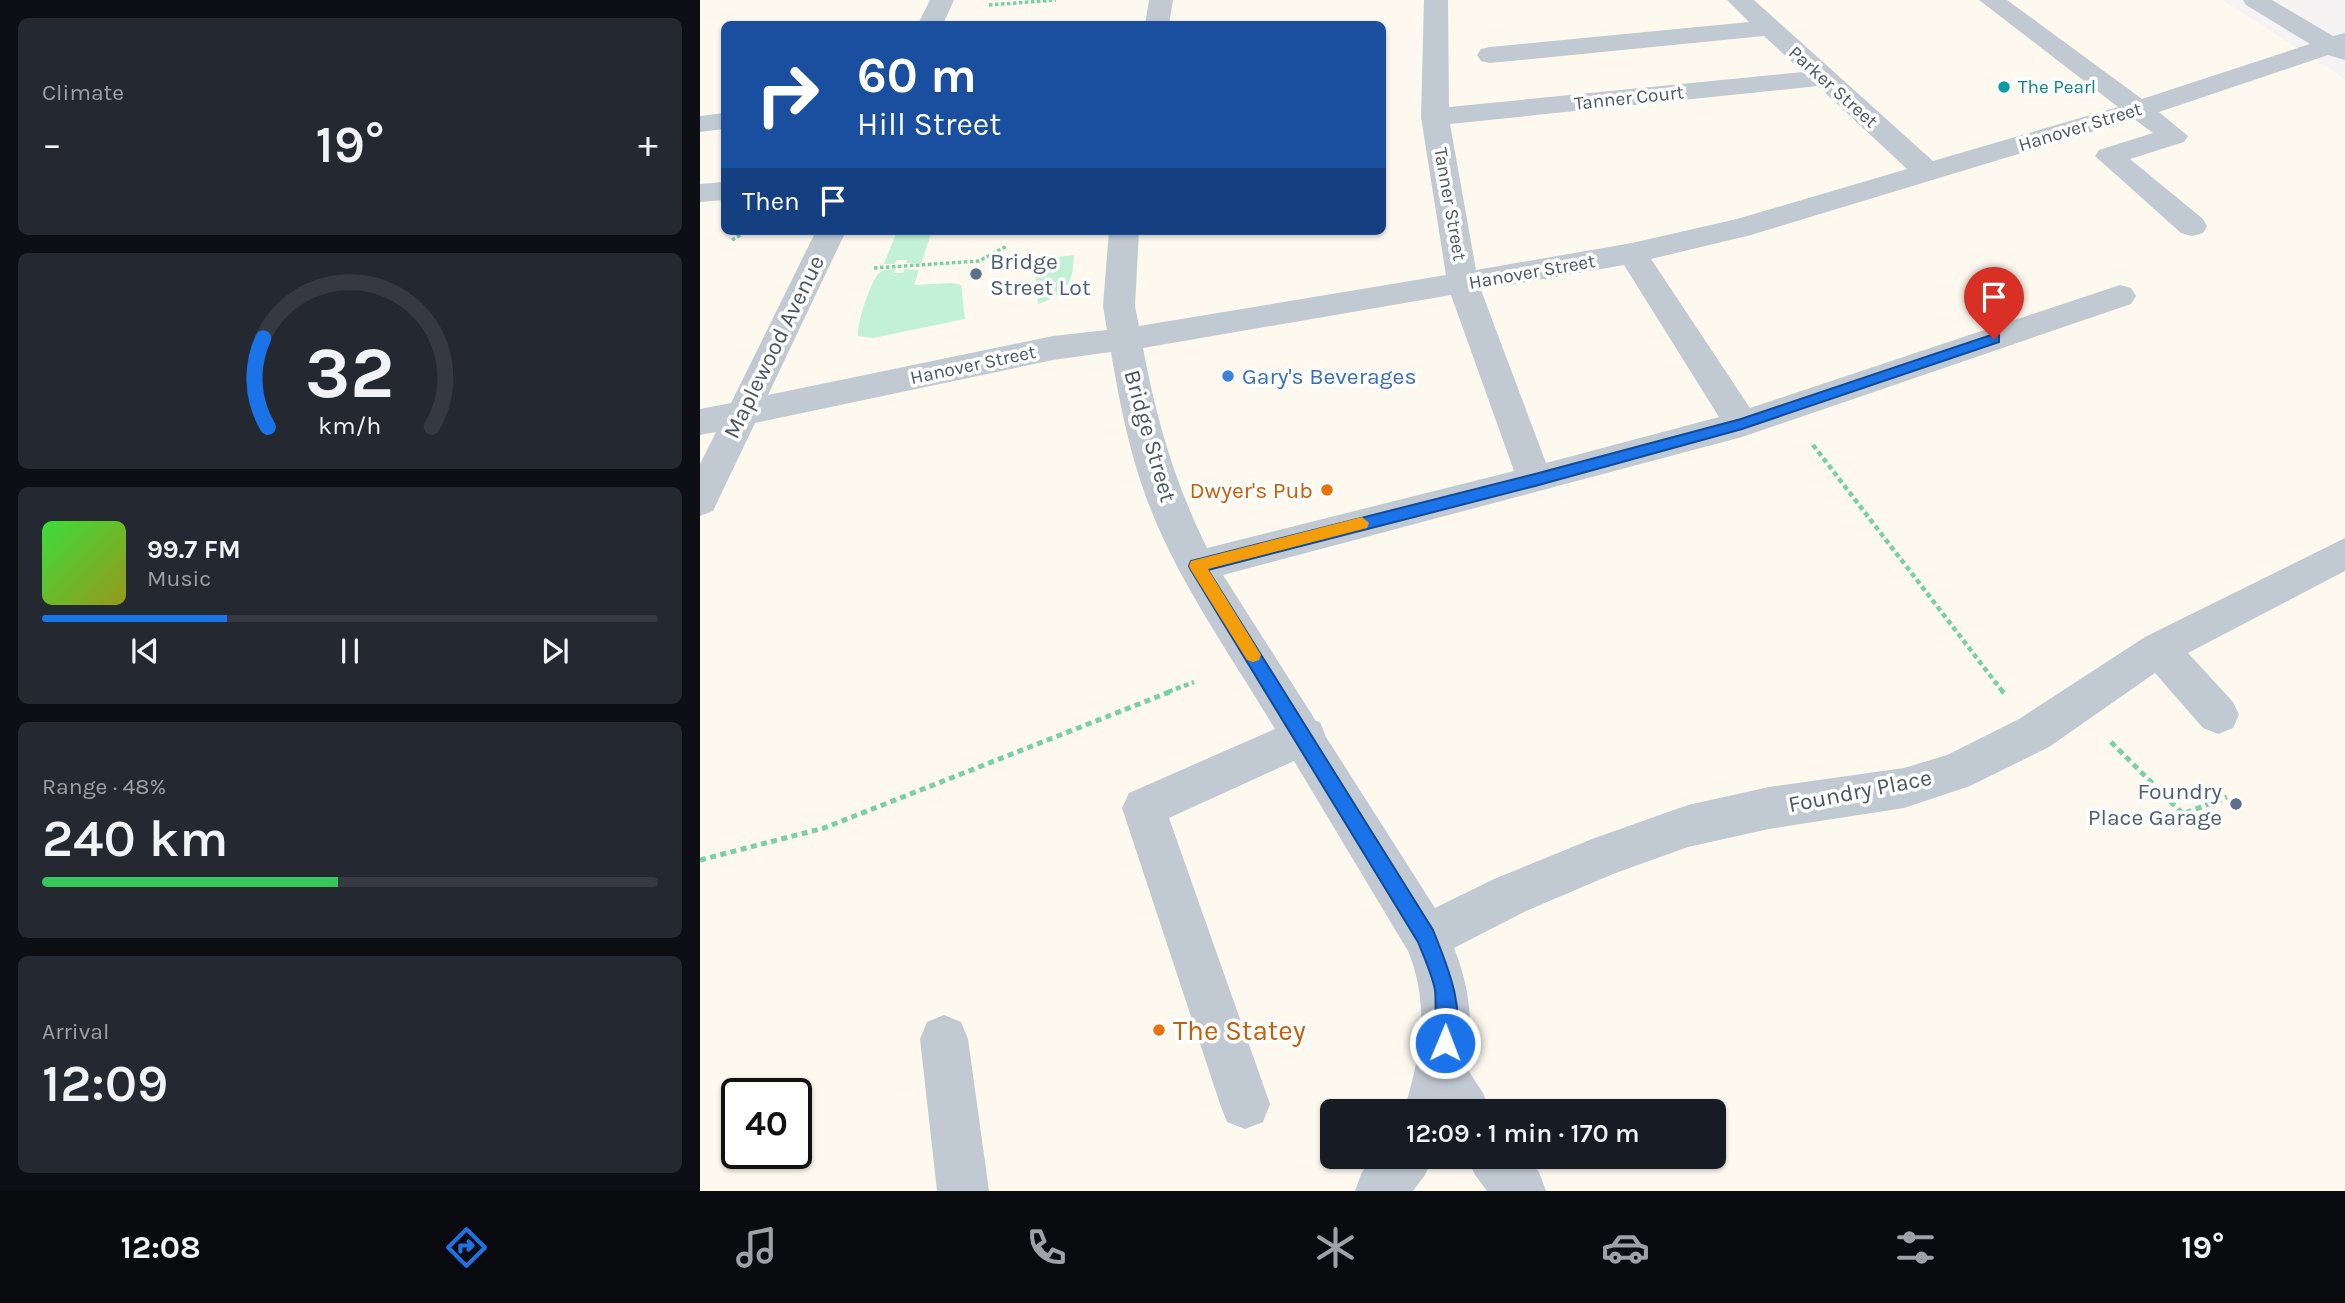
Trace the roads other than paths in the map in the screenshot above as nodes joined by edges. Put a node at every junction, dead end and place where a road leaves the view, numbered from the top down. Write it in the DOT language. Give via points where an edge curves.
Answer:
graph roads {
  1 [pos="942,0"];
  2 [pos="1161,0"];
  3 [pos="1436,0"];
  4 [pos="1739,0"];
  5 [pos="1991,0"];
  6 [pos="2255,0"];
  7 [pos="932,21"];
  8 [pos="1158,21"];
  9 [pos="1768,28"];
  10 [pos="2340,47"];
  11 [pos="1490,55"];
  12 [pos="1822,78"];
  13 [pos="2140,109"];
  14 [pos="1435,117"];
  15 [pos="721,121"];
  16 [pos="700,124"];
  17 [pos="1928,172"];
  18 [pos="721,191"];
  19 [pos="700,193"];
  20 [pos="2192,226"];
  21 [pos="829,235"];
  22 [pos="1124,235"];
  23 [pos="1632,253"];
  24 [pos="1464,284"];
  25 [pos="2120,296"];
  26 [pos="1124,339"];
  27 [pos="741,414"];
  28 [pos="700,422"];
  29 [pos="1742,424"];
  30 [pos="1535,480"];
  31 [pos="700,502"];
  32 [pos="2345,553"];
  33 [pos="1197,566"];
  34 [pos="2159,649"];
  35 [pos="2218,715"];
  36 [pos="1304,736"];
  37 [pos="1426,937"];
  38 [pos="944,1038"];
  39 [pos="1445,1098"];
  40 [pos="1245,1104"];
  41 [pos="1398,1169"];
  42 [pos="1503,1169"];
  43 [pos="963,1191"];
  44 [pos="1381,1191"];
  45 [pos="1520,1191"];
  1 -- 7 [label="street"];
  2 -- 8 [label="street"];
  3 -- 14 [label="street, Tanner Street"];
  4 -- 9 [label="street, Parker Street"];
  5 -- 13 [label="street"];
  6 -- 10 [label="street"];
  9 -- 11 [label="street"];
  9 -- 12 [label="street, Parker Street"];
  10 -- 13 [label="street, Hanover Street"];
  12 -- 14 [label="street, Tanner Court"];
  12 -- 17 [label="street, Parker Street"];
  13 -- 17 [label="street, Hanover Street"];
  13 -- 20 [label="street" via="2174,136 2109,156"];
  14 -- 24 [label="street, Tanner Street"];
  15 -- 16 [label="street"];
  17 -- 23 [label="street, Hanover Street" via="1740,228"];
  18 -- 19 [label="street"];
  21 -- 27 [label="street, Maplewood Avenue"];
  22 -- 26 [label="street, Bridge Street" via="1118,299"];
  23 -- 24 [label="street, Hanover Street"];
  23 -- 29 [label="street"];
  24 -- 26 [label="street, Hanover Street"];
  24 -- 30 [label="street, Tanner Street"];
  25 -- 29 [label="street"];
  26 -- 27 [label="street, Hanover Street" via="1053,348"];
  26 -- 33 [label="street, Bridge Street" via="1164,497"];
  27 -- 28 [label="street, Hanover Street"];
  27 -- 31 [label="street, Maplewood Avenue"];
  29 -- 30 [label="street"];
  30 -- 33 [label="street"];
  32 -- 34 [label="street, Foundry Place"];
  33 -- 36 [label="street, Bridge Street"];
  34 -- 35 [label="street"];
  34 -- 37 [label="street, Foundry Place" via="2034,733 1955,772 1904,788 1769,808 1688,826 1522,890"];
  36 -- 37 [label="street, Bridge Street"];
  36 -- 40 [label="street" via="1144,808"];
  37 -- 39 [label="street, Bridge Street" via="1444,988"];
  38 -- 43 [label="street"];
  41 -- 44 [label="street"];
  42 -- 45 [label="street"];
}
